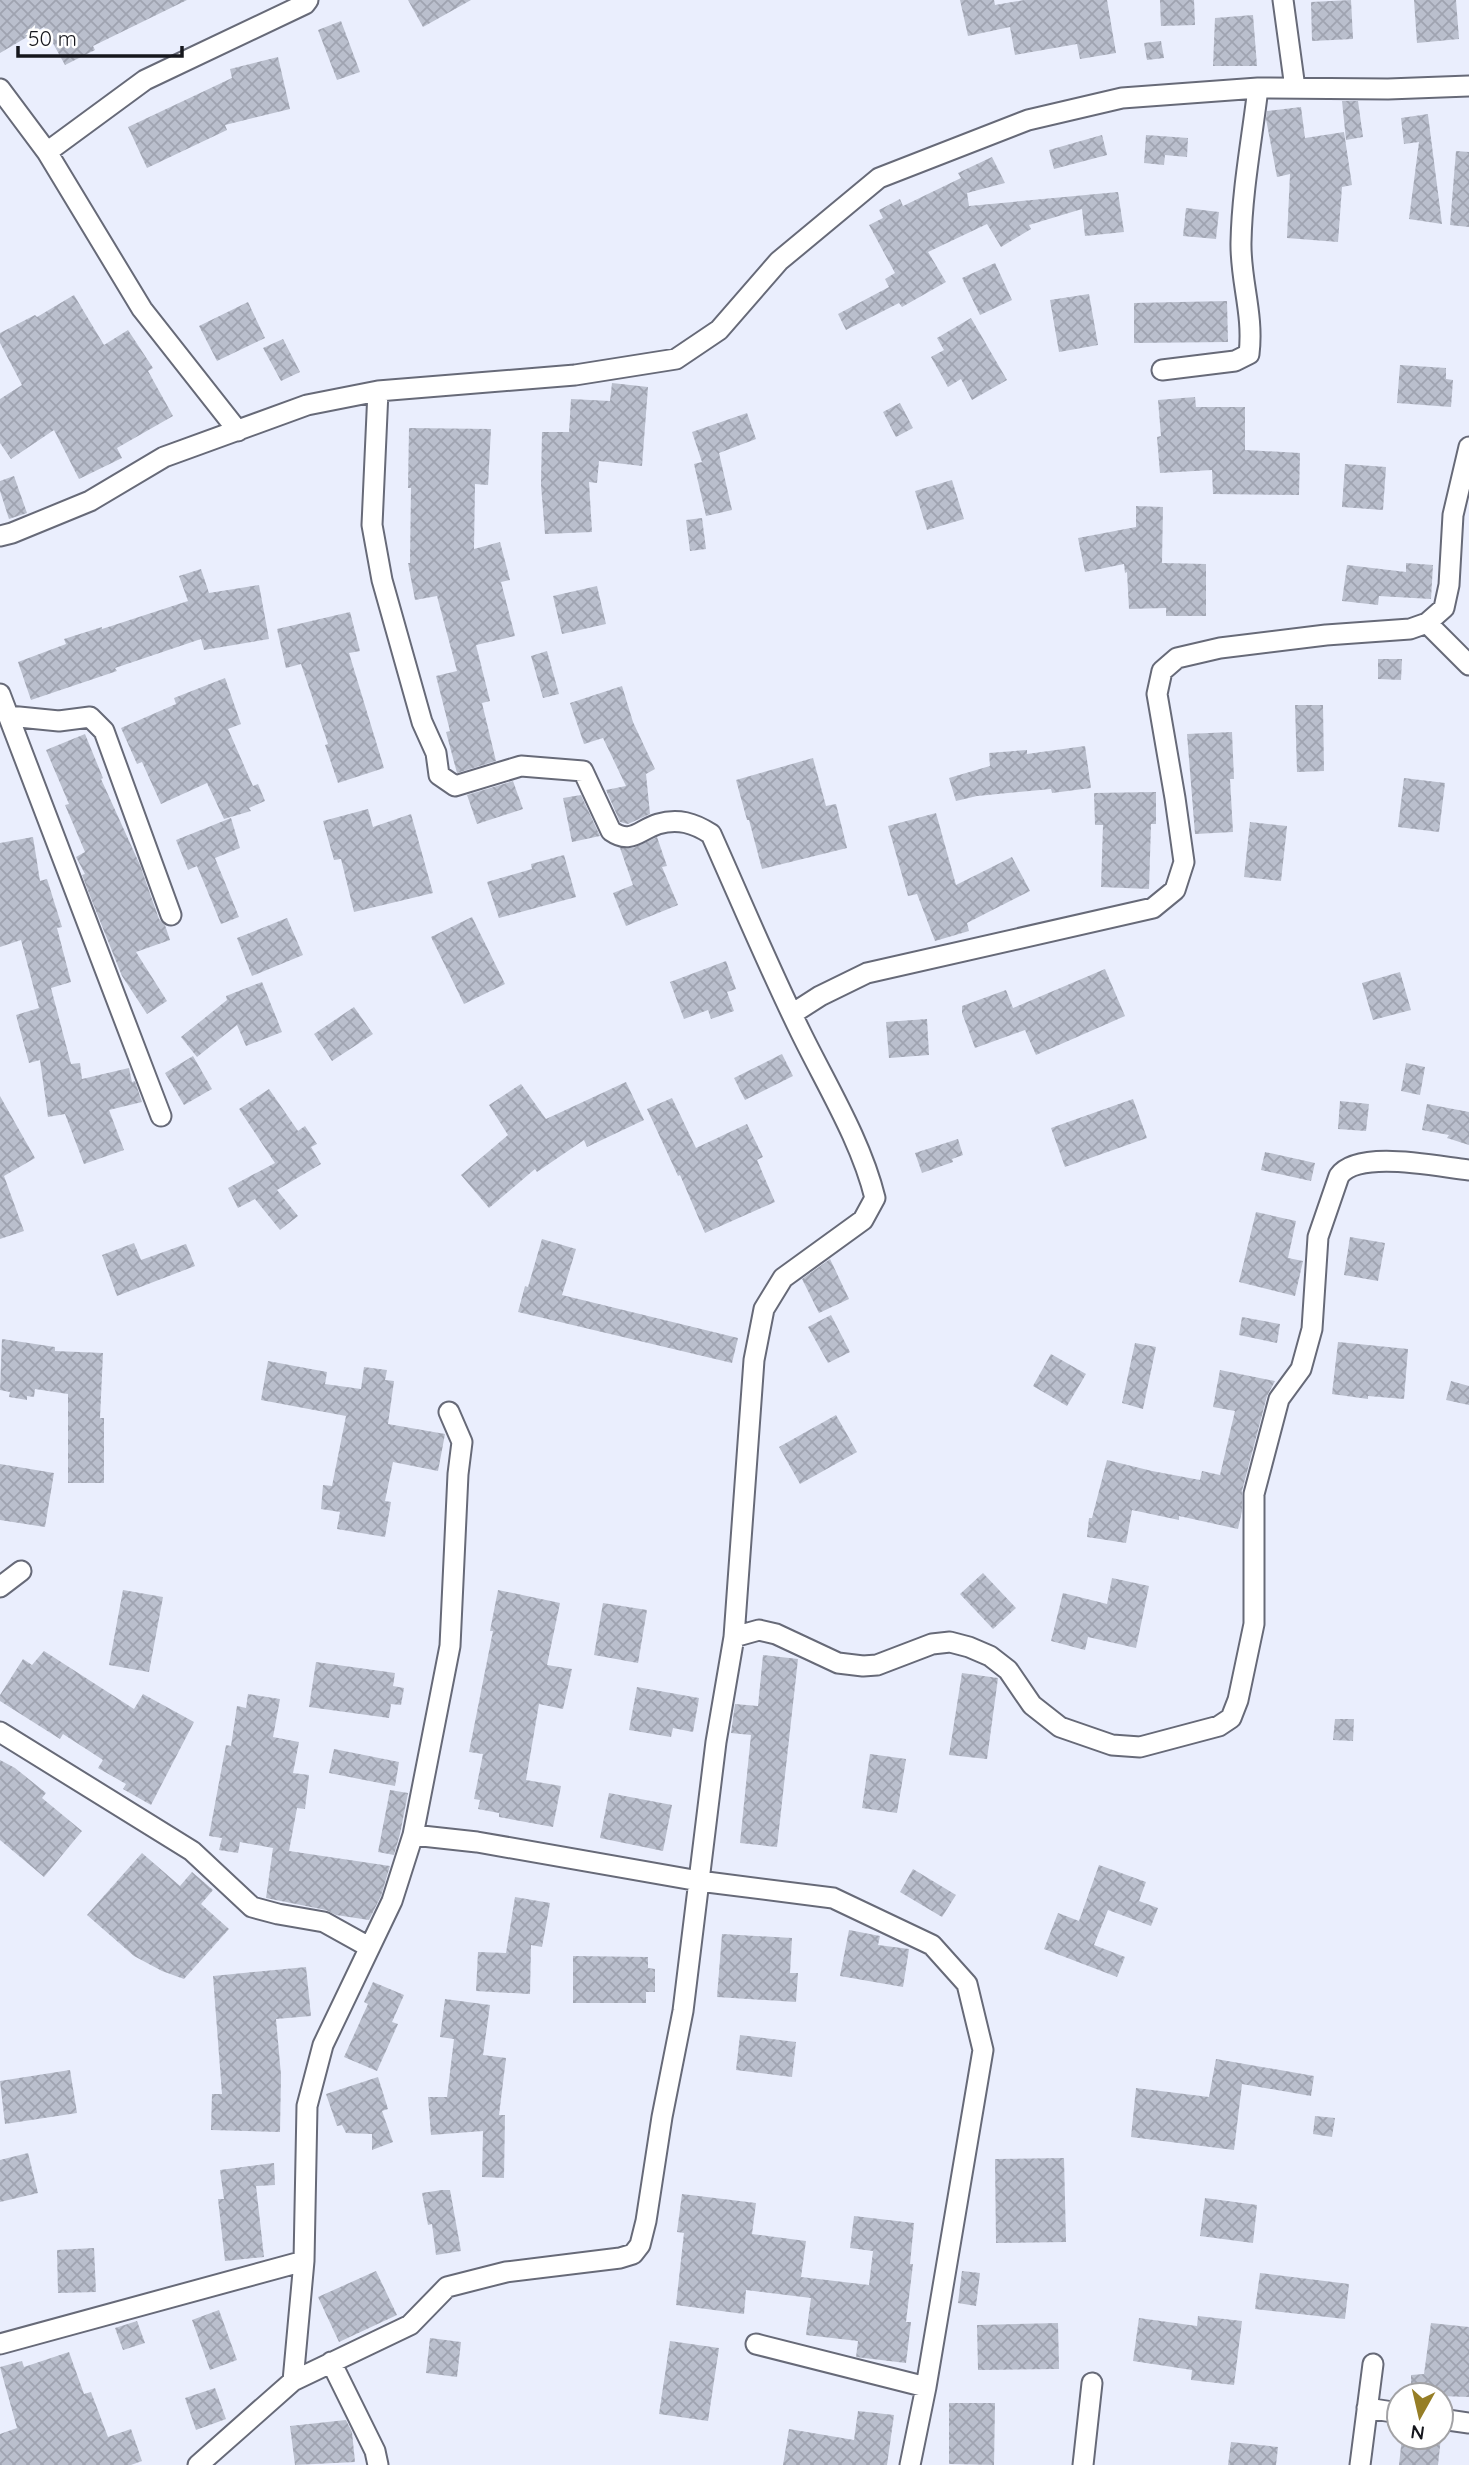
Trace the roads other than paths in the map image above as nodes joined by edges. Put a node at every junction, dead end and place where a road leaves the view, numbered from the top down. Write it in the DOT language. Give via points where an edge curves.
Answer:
graph roads {
  1 [pos="308,0"];
  2 [pos="1283,0"];
  3 [pos="1469,86"];
  4 [pos="1258,88"];
  5 [pos="1295,88"];
  6 [pos="0,89"];
  7 [pos="47,152"];
  8 [pos="1162,370"];
  9 [pos="378,391"];
  10 [pos="237,431"];
  11 [pos="1469,447"];
  12 [pos="0,536"];
  13 [pos="1427,623"];
  14 [pos="1469,665"];
  15 [pos="0,694"];
  16 [pos="9,716"];
  17 [pos="171,915"];
  18 [pos="792,1014"];
  19 [pos="162,1116"];
  20 [pos="1469,1170"];
  21 [pos="449,1412"];
  22 [pos="21,1571"];
  23 [pos="0,1587"];
  24 [pos="734,1637"];
  25 [pos="0,1732"];
  26 [pos="413,1835"];
  27 [pos="699,1881"];
  28 [pos="369,1947"];
  29 [pos="304,2261"];
  30 [pos="0,2344"];
  31 [pos="756,2344"];
  32 [pos="331,2362"];
  33 [pos="1373,2364"];
  34 [pos="293,2381"];
  35 [pos="1092,2384"];
  36 [pos="926,2387"];
  37 [pos="1367,2408"];
  38 [pos="1385,2411"];
  39 [pos="198,2465"];
  40 [pos="378,2465"];
  41 [pos="910,2465"];
  42 [pos="1083,2465"];
  43 [pos="1360,2465"];
  1 -- 7 [label="street" via="145,80"];
  2 -- 5 [label="street"];
  3 -- 5 [label="street"];
  4 -- 5 [label="street"];
  4 -- 8 [label="street" via="1240,245 1252,330 1249,354 1235,361"];
  4 -- 9 [label="street" via="1122,98 1028,120 879,178 779,261 719,330 676,359 575,375"];
  6 -- 7 [label="street"];
  7 -- 10 [label="street" via="142,309"];
  9 -- 10 [label="street" via="307,405"];
  9 -- 18 [label="street" via="372,525 382,580 439,775 455,786 521,766 583,771 611,831 620,837 636,836 671,821 695,824 711,834"];
  10 -- 12 [label="street" via="164,457 90,501"];
  11 -- 13 [label="street" via="1453,515 1444,608"];
  13 -- 14 [label="street"];
  13 -- 18 [label="street" via="1410,629 1220,648 1177,658 1162,671 1157,694 1184,862 1175,890 1153,908 866,973"];
  15 -- 16 [label="street"];
  16 -- 17 [label="street" via="90,717 104,731"];
  16 -- 19 [label="street"];
  18 -- 24 [label="street" via="870,1178 875,1198 863,1220 783,1278 764,1309 754,1360"];
  20 -- 24 [label="street" via="1366,1161 1344,1169 1339,1176 1318,1237 1312,1329 1301,1369 1279,1399 1254,1494 1254,1624 1238,1700 1231,1718 1219,1726 1140,1747 1112,1745 1060,1727 1032,1705 1008,1670 969,1647 932,1644 863,1666 838,1663 759,1630"];
  21 -- 26 [label="street" via="462,1442 450,1646"];
  22 -- 23 [label="street"];
  24 -- 27 [label="street"];
  25 -- 28 [label="street" via="192,1851 252,1907 324,1922"];
  26 -- 27 [label="street"];
  26 -- 28 [label="street" via="392,1901"];
  27 -- 32 [label="street" via="683,2011 640,2245 633,2254 620,2258 506,2272 447,2287 410,2325"];
  27 -- 36 [label="street" via="833,1898 932,1945 967,1984 983,2050"];
  28 -- 29 [label="street" via="323,2045 307,2106"];
  29 -- 30 [label="street"];
  29 -- 34 [label="street"];
  31 -- 36 [label="street"];
  32 -- 34 [label="street"];
  32 -- 40 [label="street"];
  33 -- 37 [label="street"];
  34 -- 39 [label="street"];
  35 -- 42 [label="street"];
  36 -- 41 [label="street"];
  37 -- 38 [label="street"];
  37 -- 43 [label="street"];
}
